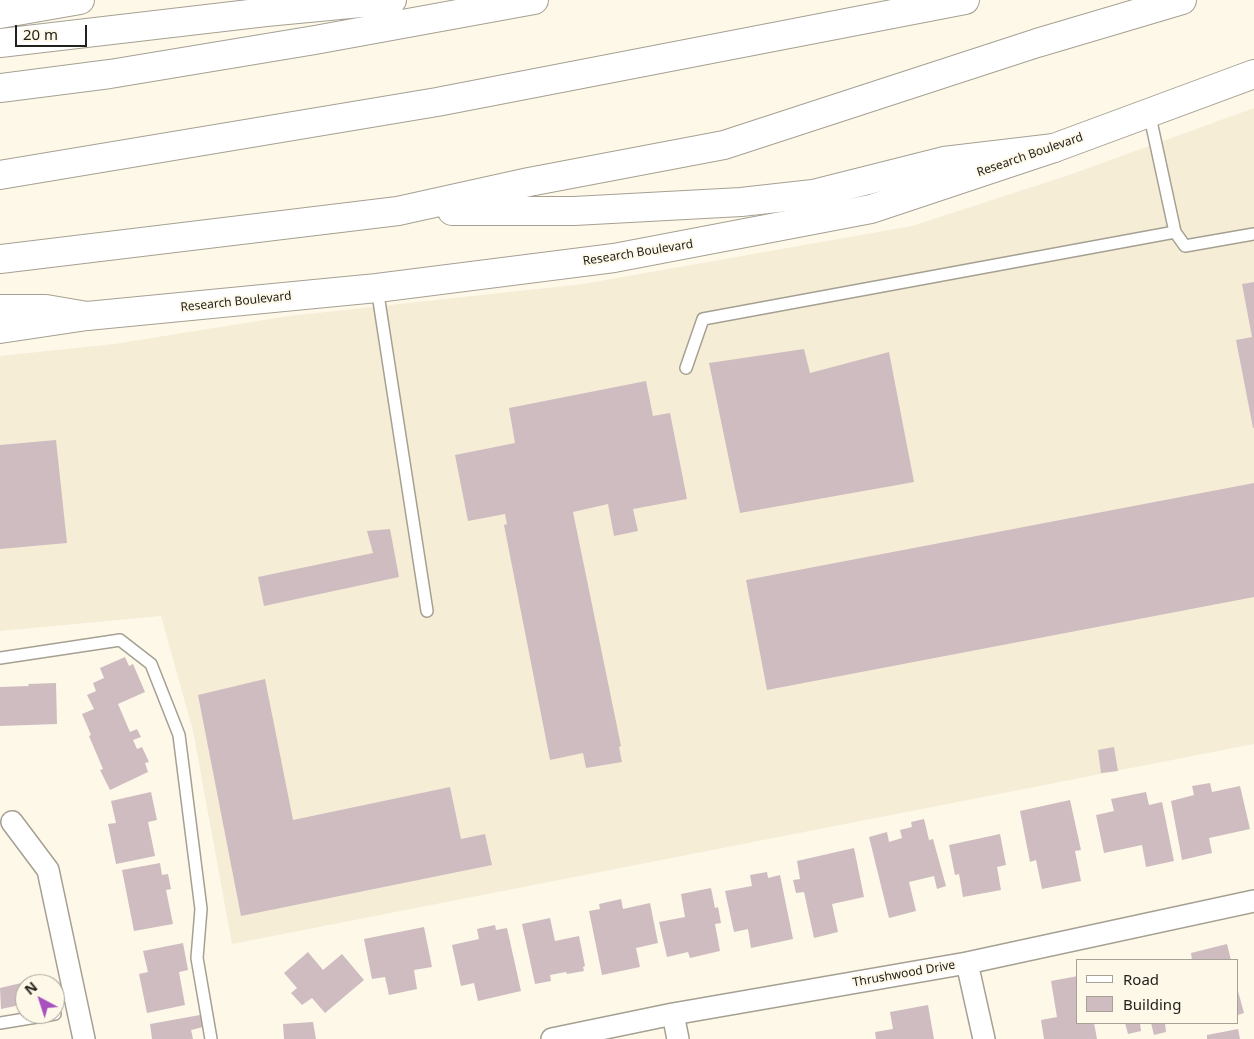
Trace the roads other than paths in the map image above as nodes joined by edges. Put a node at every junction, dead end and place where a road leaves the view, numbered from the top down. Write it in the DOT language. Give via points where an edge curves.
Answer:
graph roads {
  1 [pos="80,0"];
  2 [pos="392,0"];
  3 [pos="534,0"];
  4 [pos="965,0"];
  5 [pos="1182,0"];
  6 [pos="0,14"];
  7 [pos="0,43"];
  8 [pos="1254,74"];
  9 [pos="0,88"];
  10 [pos="1149,112"];
  11 [pos="1054,148"];
  12 [pos="0,175"];
  13 [pos="398,210"];
  14 [pos="1175,232"];
  15 [pos="1254,234"];
  16 [pos="0,259"];
  17 [pos="377,288"];
  18 [pos="0,309"];
  19 [pos="87,316"];
  20 [pos="0,329"];
  21 [pos="686,368"];
  22 [pos="427,611"];
  23 [pos="0,658"];
  24 [pos="12,822"];
  25 [pos="1254,901"];
  26 [pos="967,962"];
  27 [pos="78,1010"];
  28 [pos="65,1012"];
  29 [pos="673,1014"];
  30 [pos="15,1021"];
  31 [pos="0,1024"];
  32 [pos="84,1039"];
  33 [pos="211,1039"];
  34 [pos="552,1039"];
  35 [pos="678,1039"];
  36 [pos="984,1039"];
  1 -- 6 [label="main road"];
  2 -- 7 [label="main road"];
  3 -- 9 [label="main road" via="110,74"];
  4 -- 12 [label="main road" via="437,102"];
  5 -- 13 [label="main road" via="1037,43 724,145"];
  8 -- 10 [label="main road, Research Boulevard"];
  10 -- 11 [label="main road, Research Boulevard"];
  10 -- 14 [label="lane"];
  11 -- 13 [label="main road" via="944,161 813,194 741,202 574,211"];
  11 -- 17 [label="main road, Research Boulevard" via="862,211 614,258"];
  13 -- 16 [label="main road"];
  14 -- 15 [label="lane" via="1185,246"];
  14 -- 21 [label="lane" via="703,319"];
  17 -- 19 [label="main road, Research Boulevard"];
  17 -- 22 [label="lane"];
  18 -- 19 [label="main road" via="46,309"];
  19 -- 20 [label="main road, Research Boulevard"];
  23 -- 33 [label="lane" via="120,640 151,664 180,735 201,909 197,958"];
  24 -- 27 [label="street" via="48,870"];
  25 -- 26 [label="street, Thrushwood Drive"];
  26 -- 29 [label="street, Thrushwood Drive"];
  26 -- 36 [label="street"];
  27 -- 28 [label="lane"];
  27 -- 32 [label="street"];
  29 -- 34 [label="street, Thrushwood Drive"];
  29 -- 35 [label="street"];
  30 -- 31 [label="lane"];
}
